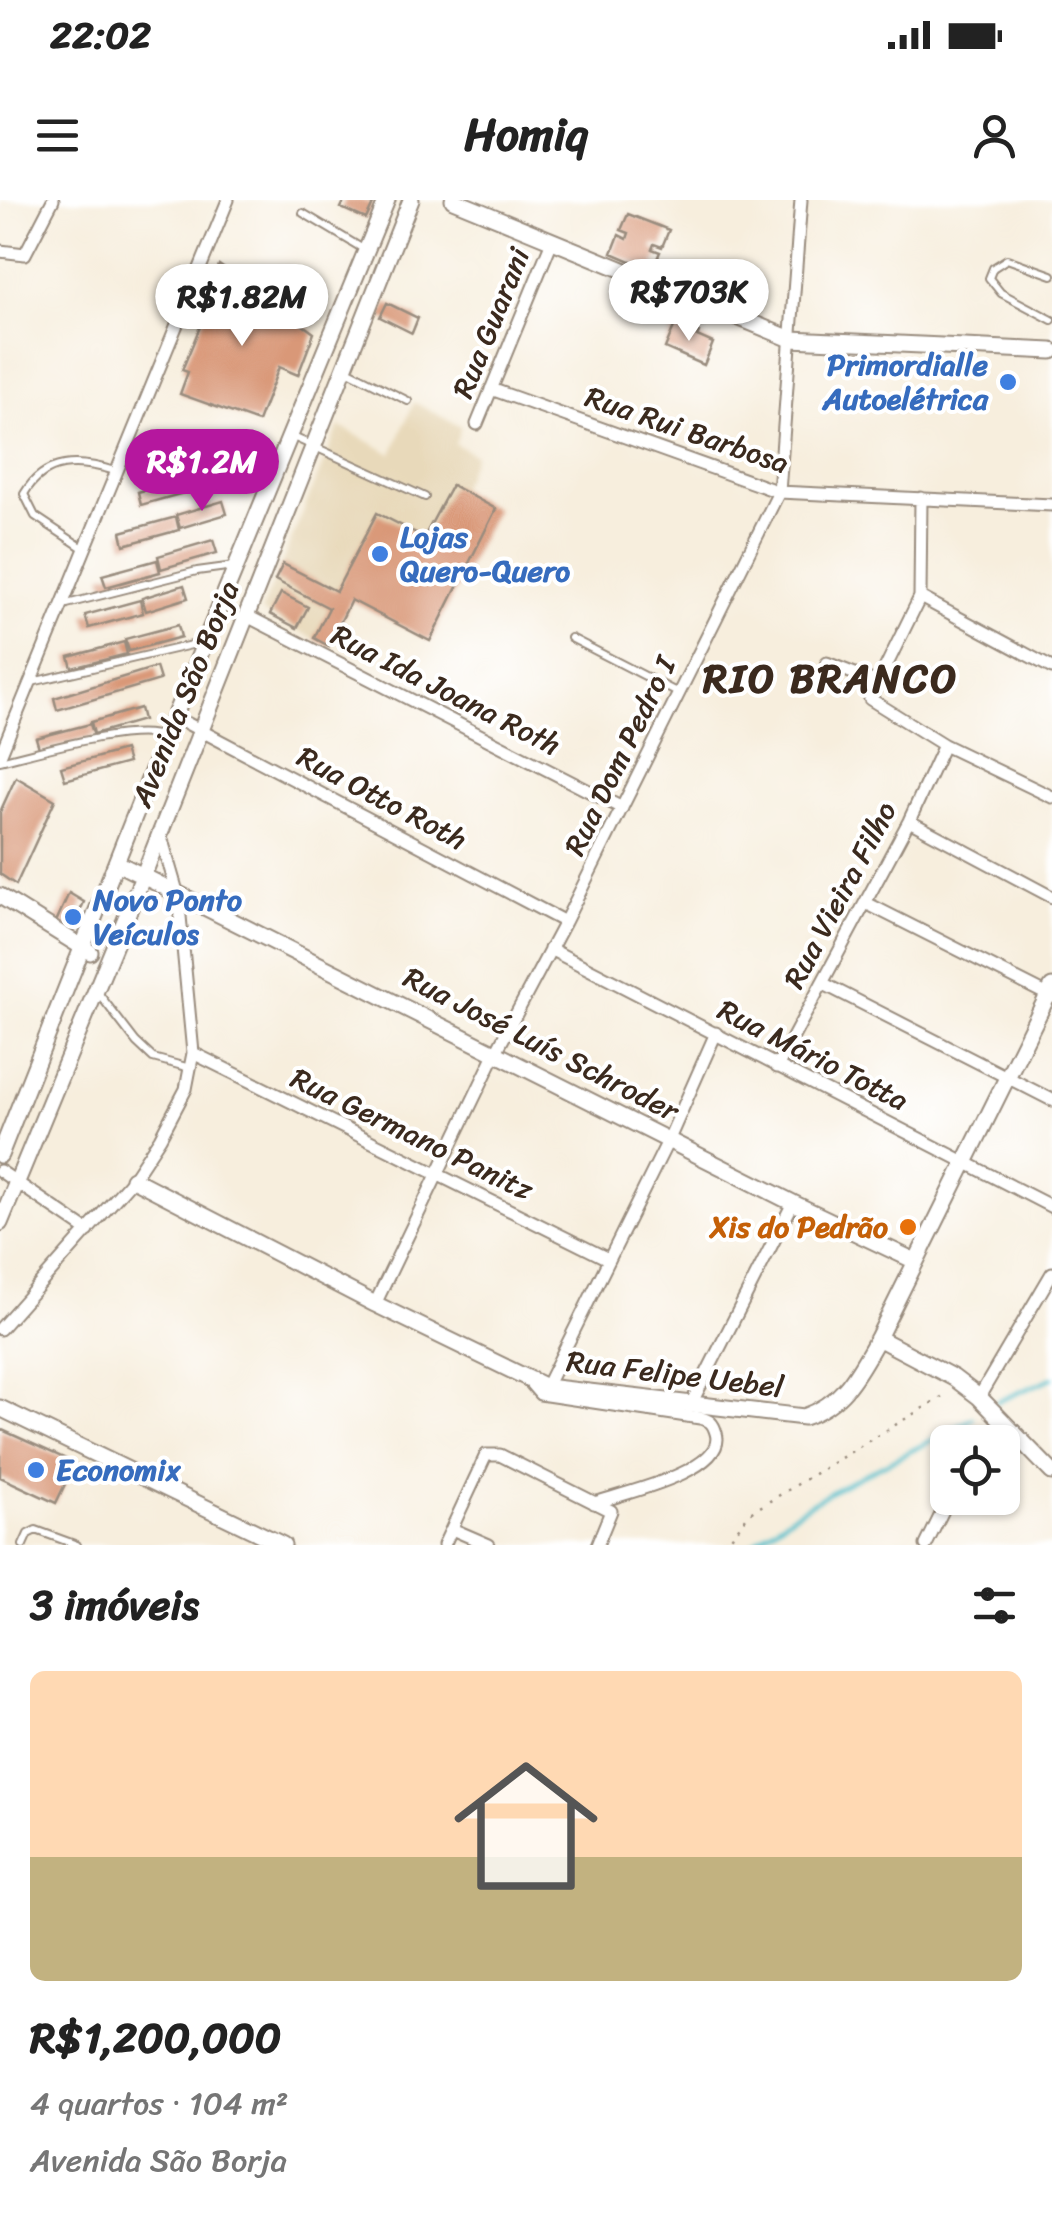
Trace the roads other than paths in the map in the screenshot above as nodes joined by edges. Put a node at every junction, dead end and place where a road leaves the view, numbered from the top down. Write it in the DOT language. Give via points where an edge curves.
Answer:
graph roads {
  1 [pos="53,200"];
  2 [pos="228,200"];
  3 [pos="387,200"];
  4 [pos="411,200"];
  5 [pos="454,200"];
  6 [pos="801,200"];
  7 [pos="303,212"];
  8 [pos="552,241"];
  9 [pos="366,250"];
  10 [pos="0,251"];
  11 [pos="1052,275"];
  12 [pos="1052,320"];
  13 [pos="791,339"];
  14 [pos="1052,351"];
  15 [pos="344,368"];
  16 [pos="491,390"];
  17 [pos="408,401"];
  18 [pos="477,424"];
  19 [pos="290,436"];
  20 [pos="313,446"];
  21 [pos="115,471"];
  22 [pos="779,492"];
  23 [pos="425,496"];
  24 [pos="922,498"];
  25 [pos="1052,505"];
  26 [pos="83,548"];
  27 [pos="236,566"];
  28 [pos="920,596"];
  29 [pos="63,605"];
  30 [pos="247,616"];
  31 [pos="572,638"];
  32 [pos="206,642"];
  33 [pos="827,663"];
  34 [pos="1052,668"];
  35 [pos="32,682"];
  36 [pos="878,682"];
  37 [pos="679,693"];
  38 [pos="176,717"];
  39 [pos="199,730"];
  40 [pos="166,739"];
  41 [pos="944,745"];
  42 [pos="0,759"];
  43 [pos="1052,798"];
  44 [pos="622,808"];
  45 [pos="909,821"];
  46 [pos="159,829"];
  47 [pos="118,863"];
  48 [pos="144,874"];
  49 [pos="178,895"];
  50 [pos="0,896"];
  51 [pos="1052,897"];
  52 [pos="866,903"];
  53 [pos="565,922"];
  54 [pos="550,949"];
  55 [pos="84,950"];
  56 [pos="107,960"];
  57 [pos="822,983"];
  58 [pos="95,989"];
  59 [pos="1051,993"];
  60 [pos="716,1034"];
  61 [pos="496,1052"];
  62 [pos="193,1053"];
  63 [pos="777,1067"];
  64 [pos="190,1068"];
  65 [pos="1007,1078"];
  66 [pos="1052,1100"];
  67 [pos="669,1139"];
  68 [pos="0,1154"];
  69 [pos="965,1160"];
  70 [pos="0,1171"];
  71 [pos="439,1175"];
  72 [pos="133,1179"];
  73 [pos="17,1183"];
  74 [pos="793,1203"];
  75 [pos="1052,1206"];
  76 [pos="0,1223"];
  77 [pos="88,1231"];
  78 [pos="608,1259"];
  79 [pos="915,1260"];
  80 [pos="1052,1274"];
  81 [pos="375,1304"];
  82 [pos="0,1330"];
  83 [pos="878,1338"];
  84 [pos="525,1377"];
  85 [pos="546,1387"];
  86 [pos="979,1397"];
  87 [pos="690,1406"];
  88 [pos="0,1408"];
  89 [pos="1003,1422"];
  90 [pos="1000,1425"];
  91 [pos="1052,1472"];
  92 [pos="594,1502"];
  93 [pos="941,1515"];
  94 [pos="452,1529"];
  95 [pos="23,1545"];
  96 [pos="77,1545"];
  97 [pos="284,1545"];
  98 [pos="444,1545"];
  99 [pos="489,1545"];
  100 [pos="596,1545"];
  101 [pos="926,1545"];
  1 -- 10 [label="street" via="26,254"];
  2 -- 21 [label="street"];
  3 -- 9 [label="street, Avenida São Borja"];
  4 -- 15 [label="street, Avenida São Borja"];
  5 -- 8 [label="street"];
  6 -- 13 [label="street, Rua Dom Pedro I"];
  7 -- 9 [label="lane"];
  8 -- 13 [label="street"];
  8 -- 16 [label="street, Rua Guarani"];
  9 -- 19 [label="street, Avenida São Borja"];
  11 -- 12 [label="lane" via="1007,259 989,278 1000,293"];
  13 -- 14 [label="street"];
  13 -- 22 [label="street, Rua Dom Pedro I"];
  15 -- 17 [label="lane"];
  15 -- 20 [label="street, Avenida São Borja"];
  16 -- 18 [label="street, Rua Guarani"];
  16 -- 22 [label="street, Rua Rui Barbosa"];
  19 -- 20 [label="lane"];
  19 -- 27 [label="street, Avenida São Borja"];
  20 -- 23 [label="lane"];
  20 -- 30 [label="street, Avenida São Borja"];
  21 -- 26 [label="street"];
  21 -- 26 [label="lane" via="60,464 32,480 24,494 35,516"];
  22 -- 24 [label="street, Rua Rui Barbosa"];
  22 -- 37 [label="street, Rua Dom Pedro I"];
  24 -- 25 [label="street, Rua Rui Barbosa"];
  24 -- 28 [label="street"];
  26 -- 29 [label="street"];
  27 -- 29 [label="lane"];
  27 -- 32 [label="street, Avenida São Borja"];
  28 -- 34 [label="street"];
  28 -- 36 [label="street"];
  29 -- 35 [label="street"];
  30 -- 39 [label="street, Avenida São Borja"];
  30 -- 44 [label="street, Rua Ida Joana Roth"];
  31 -- 37 [label="lane"];
  32 -- 35 [label="lane"];
  32 -- 38 [label="street, Avenida São Borja"];
  33 -- 36 [label="street"];
  35 -- 42 [label="street"];
  36 -- 41 [label="street" via="870,699"];
  37 -- 44 [label="street, Rua Dom Pedro I"];
  38 -- 39 [label="street, Rua Otto Roth"];
  38 -- 40 [label="street, Avenida São Borja"];
  39 -- 46 [label="street, Avenida São Borja"];
  39 -- 53 [label="street, Rua Otto Roth"];
  40 -- 42 [label="lane" via="145,732 117,735"];
  40 -- 47 [label="street, Avenida São Borja"];
  41 -- 43 [label="street"];
  41 -- 45 [label="street, Rua Vieira Filho"];
  44 -- 53 [label="street, Rua Dom Pedro I"];
  45 -- 51 [label="street"];
  45 -- 52 [label="street, Rua Vieira Filho"];
  46 -- 48 [label="street, Avenida São Borja"];
  46 -- 49 [label="street"];
  47 -- 48 [label="street"];
  47 -- 55 [label="street, Avenida São Borja"];
  48 -- 49 [label="street, Rua José Luís Schroder"];
  48 -- 56 [label="street, Avenida São Borja"];
  49 -- 61 [label="street, Rua José Luís Schroder"];
  49 -- 62 [label="street"];
  50 -- 55 [label="street"];
  52 -- 57 [label="street, Rua Vieira Filho"];
  52 -- 59 [label="street"];
  53 -- 54 [label="street, Rua Dom Pedro I"];
  54 -- 60 [label="street, Rua Mário Totta"];
  54 -- 61 [label="street, Rua Dom Pedro I"];
  55 -- 56 [label="street"];
  55 -- 68 [label="street, Avenida São Borja"];
  56 -- 58 [label="street, Avenida São Borja"];
  57 -- 63 [label="street, Rua Vieira Filho"];
  57 -- 65 [label="street"];
  58 -- 64 [label="lane" via="154,1058"];
  58 -- 73 [label="street, Avenida São Borja"];
  59 -- 65 [label="street, Rua Felipe Uebel"];
  60 -- 63 [label="street, Rua Mário Totta"];
  60 -- 67 [label="street"];
  61 -- 67 [label="street, Rua José Luís Schroder"];
  61 -- 71 [label="street, Rua Dom Pedro I"];
  62 -- 64 [label="street"];
  62 -- 71 [label="street, Rua Germano Panitz"];
  63 -- 69 [label="street, Rua Mário Totta"];
  64 -- 72 [label="street" via="186,1088"];
  65 -- 66 [label="street"];
  65 -- 69 [label="street, Rua Felipe Uebel"];
  67 -- 74 [label="street, Rua José Luís Schroder"];
  67 -- 78 [label="street"];
  69 -- 75 [label="street, Rua Mário Totta"];
  69 -- 79 [label="street, Rua Felipe Uebel"];
  70 -- 73 [label="street"];
  71 -- 78 [label="street, Rua Germano Panitz"];
  71 -- 81 [label="street, Rua Dom Pedro I"];
  72 -- 77 [label="street"];
  72 -- 81 [label="street, Rua Felipe Uebel"];
  73 -- 76 [label="street, Avenida São Borja"];
  73 -- 77 [label="street"];
  74 -- 79 [label="street, Rua José Luís Schroder"];
  74 -- 87 [label="street"];
  77 -- 82 [label="street"];
  78 -- 85 [label="street"];
  79 -- 83 [label="street, Rua Felipe Uebel"];
  80 -- 86 [label="street"];
  81 -- 84 [label="street, Rua Felipe Uebel"];
  83 -- 86 [label="street"];
  83 -- 87 [label="street, Rua Felipe Uebel" via="847,1391 804,1417"];
  84 -- 85 [label="street, Rua Felipe Uebel"];
  84 -- 92 [label="street" via="540,1394 700,1418 715,1428 718,1440 699,1468"];
  85 -- 87 [label="street, Rua Felipe Uebel"];
  86 -- 89 [label="street"];
  88 -- 97 [label="street"];
  89 -- 90 [label="street"];
  89 -- 91 [label="street"];
  92 -- 94 [label="street" via="500,1455 486,1455"];
  92 -- 100 [label="street" via="611,1511"];
  93 -- 101 [label="street"];
  94 -- 98 [label="street"];
  94 -- 99 [label="street"];
  95 -- 96 [label="lane" via="36,1530"];
}
